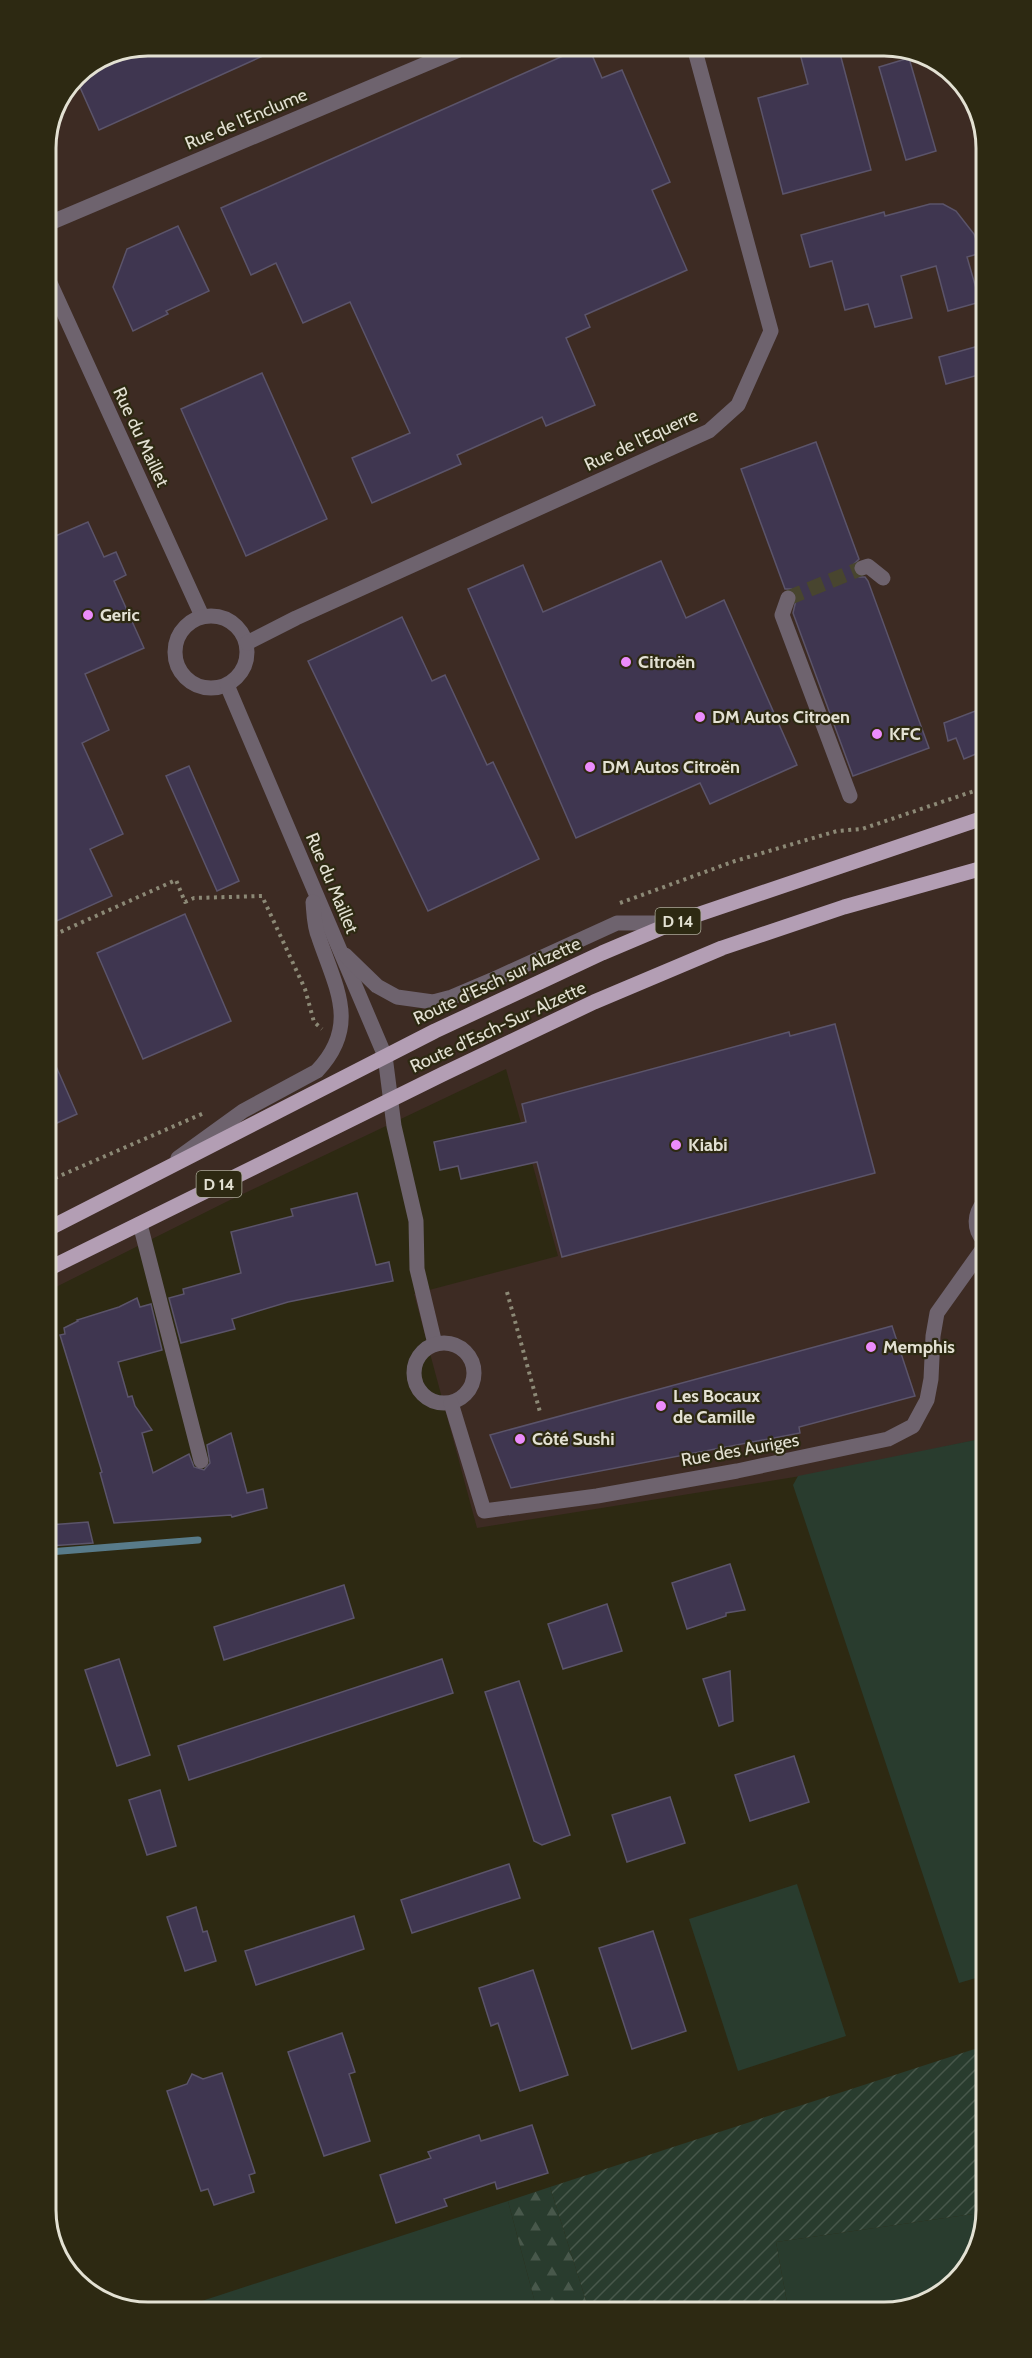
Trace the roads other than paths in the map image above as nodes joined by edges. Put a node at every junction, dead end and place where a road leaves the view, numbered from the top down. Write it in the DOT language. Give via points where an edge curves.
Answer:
graph roads {
  1 [pos="444,56"];
  2 [pos="696,56"];
  3 [pos="56,220"];
  4 [pos="56,296"];
  5 [pos="862,568"];
  6 [pos="883,578"];
  7 [pos="788,598"];
  8 [pos="202,616"];
  9 [pos="247,643"];
  10 [pos="227,685"];
  11 [pos="850,796"];
  12 [pos="976,820"];
  13 [pos="976,870"];
  14 [pos="310,881"];
  15 [pos="673,923"];
  16 [pos="338,949"];
  17 [pos="385,1056"];
  18 [pos="391,1100"];
  19 [pos="155,1174"];
  20 [pos="140,1224"];
  21 [pos="56,1225"];
  22 [pos="976,1258"];
  23 [pos="56,1265"];
  24 [pos="435,1344"];
  25 [pos="451,1402"];
  26 [pos="201,1461"];
  1 -- 3 [label="street, Rue de l'Enclume"];
  2 -- 9 [label="street, Rue de l'Equerre" via="771,330 738,405 709,431"];
  4 -- 8 [label="street, Rue du Maillet"];
  5 -- 6 [label="street" via="868,566"];
  7 -- 11 [label="street" via="782,615"];
  8 -- 9 [label="street" via="225,618 235,624"];
  8 -- 10 [label="street" via="178,635 177,665 196,686"];
  9 -- 10 [label="street" via="245,668"];
  10 -- 14 [label="street, Rue du Maillet"];
  12 -- 15 [label="main road, Route d'Esch sur Alzette / D 14"];
  13 -- 18 [label="main road, Route d'Esch-Sur-Alzette / D 14" via="844,907 722,948 584,1007"];
  14 -- 16 [label="street, Rue du Maillet"];
  14 -- 19 [label="street" via="317,935 341,999 337,1044 317,1071 243,1111"];
  15 -- 16 [label="street" via="617,923 492,980 433,1002 397,997 377,986"];
  15 -- 17 [label="main road, Route d'Esch sur Alzette / D 14"];
  16 -- 17 [label="street, Rue du Maillet"];
  17 -- 18 [label="street, Rue du Maillet"];
  17 -- 19 [label="main road, Route d'Esch sur Alzette / D 14"];
  18 -- 20 [label="main road, Route d'Esch-Sur-Alzette / D 14"];
  18 -- 24 [label="street" via="416,1221 417,1269"];
  19 -- 21 [label="main road, Route d'Esch sur Alzette / D 14"];
  20 -- 23 [label="main road, Route d'Esch-Sur-Alzette / D 14"];
  20 -- 26 [label="street"];
  22 -- 25 [label="street, Rue des Auriges" via="938,1313 927,1400 913,1426 888,1439 597,1496 484,1511"];
  24 -- 25 [label="street" via="419,1356 414,1376 417,1386 431,1400"];
  24 -- 25 [label="street" via="461,1347 473,1363 475,1373 468,1392"];
}
